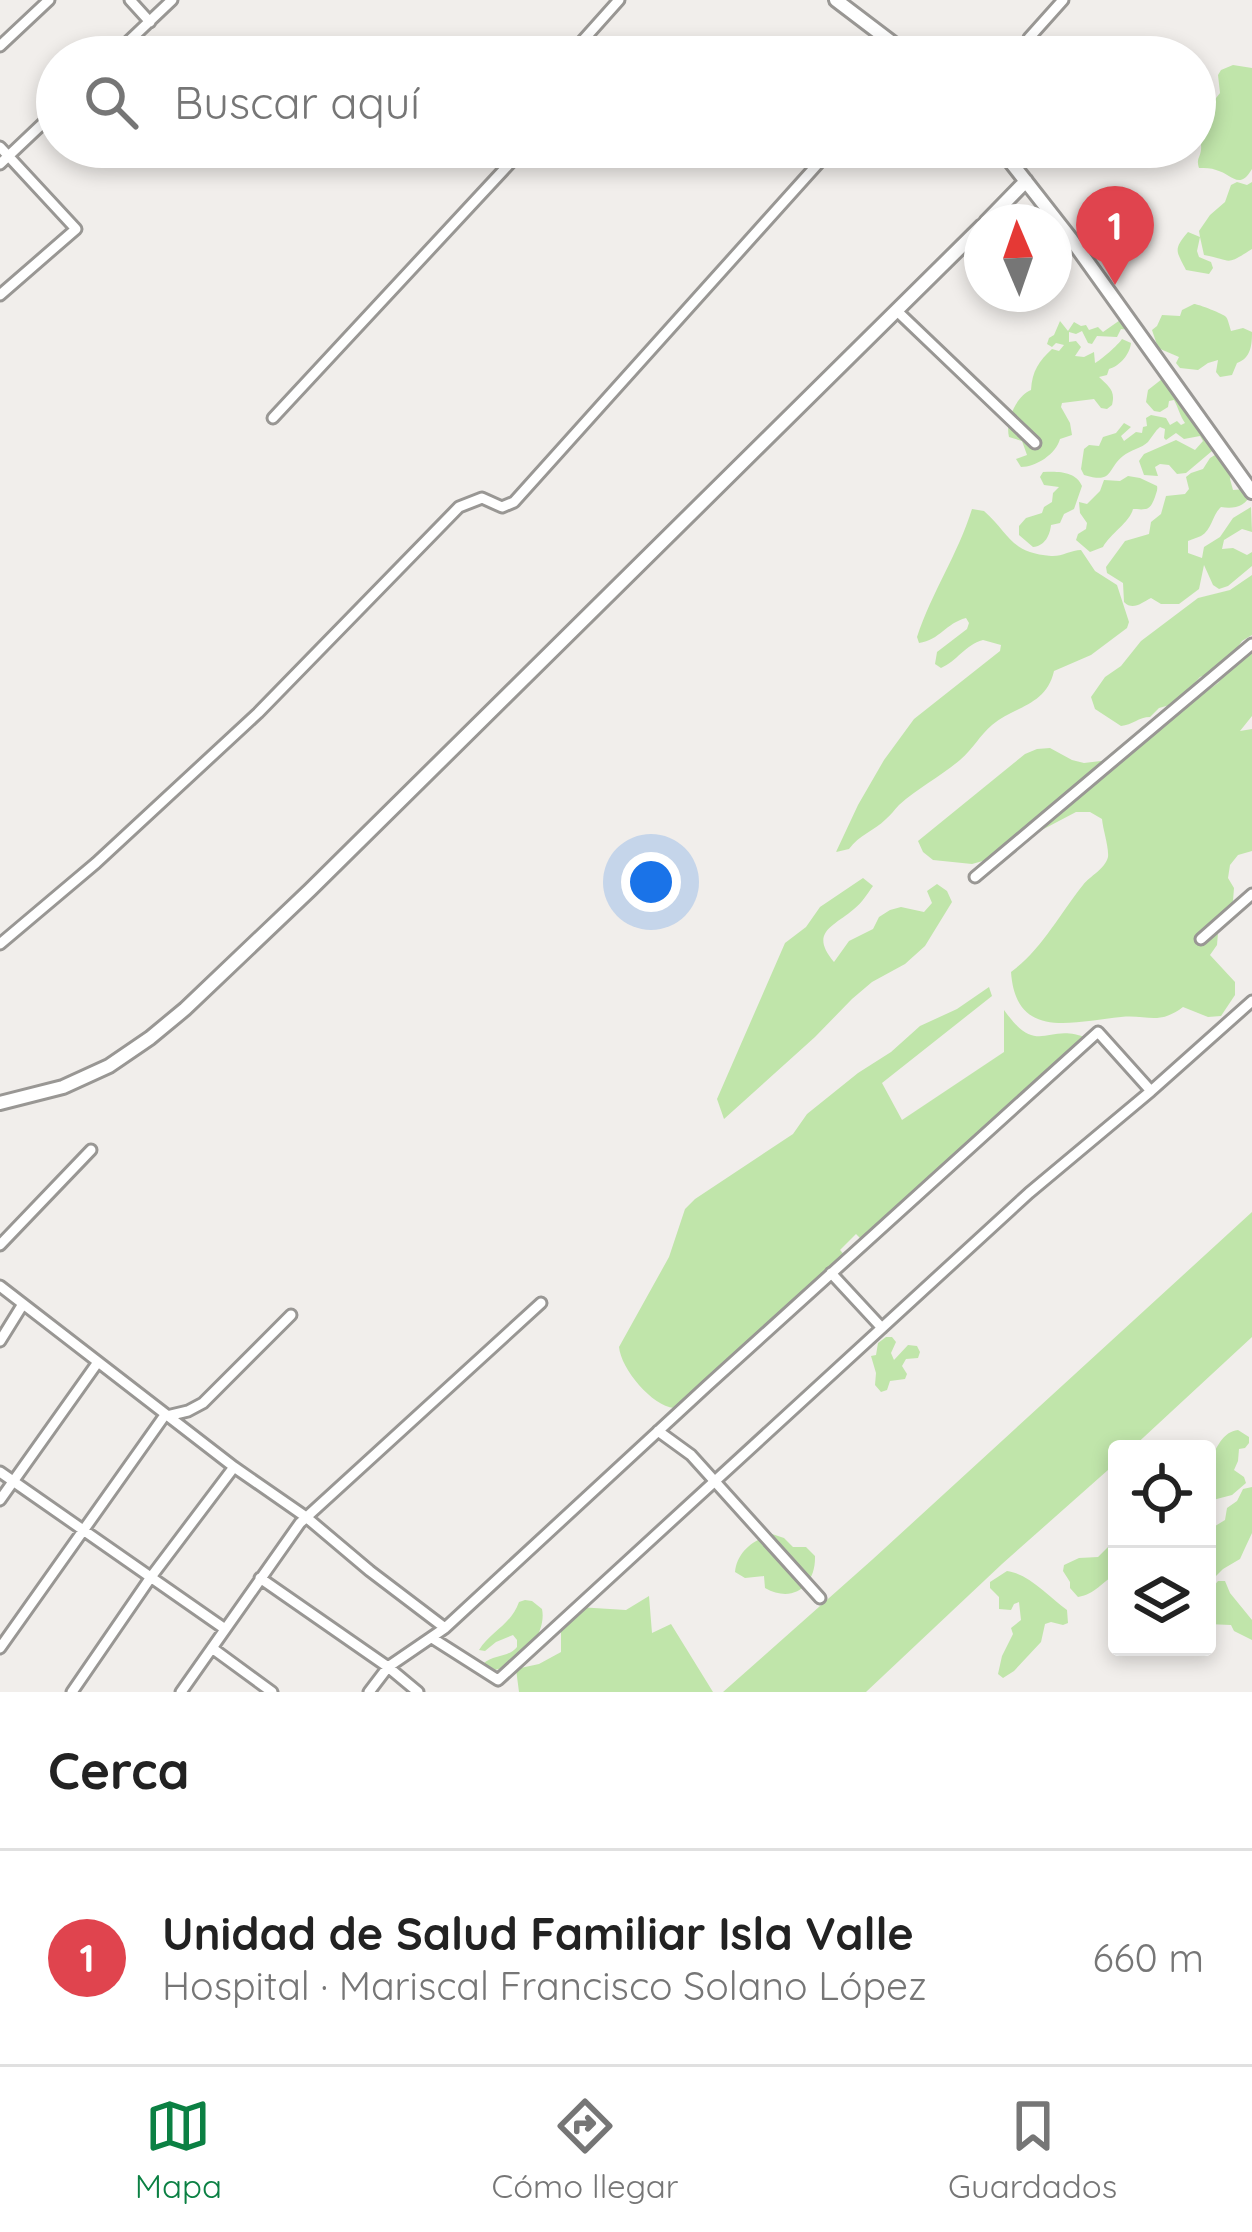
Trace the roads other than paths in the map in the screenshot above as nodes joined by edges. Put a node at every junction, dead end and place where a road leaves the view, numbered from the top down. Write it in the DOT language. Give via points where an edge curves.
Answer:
graph roads {
  1 [pos="50,0"];
  2 [pos="130,0"];
  3 [pos="172,0"];
  4 [pos="620,0"];
  5 [pos="836,0"];
  6 [pos="1063,0"];
  7 [pos="150,22"];
  8 [pos="135,36"];
  9 [pos="587,36"];
  10 [pos="883,36"];
  11 [pos="1031,36"];
  12 [pos="0,46"];
  13 [pos="36,128"];
  14 [pos="3,155"];
  15 [pos="505,168"];
  16 [pos="814,168"];
  17 [pos="1015,168"];
  18 [pos="1026,182"];
  19 [pos="1004,204"];
  20 [pos="964,244"];
  21 [pos="0,295"];
  22 [pos="897,311"];
  23 [pos="273,418"];
  24 [pos="1035,442"];
  25 [pos="1252,492"];
  26 [pos="1252,644"];
  27 [pos="975,878"];
  28 [pos="1252,894"];
  29 [pos="1201,939"];
  30 [pos="0,944"];
  31 [pos="1252,1001"];
  32 [pos="1151,1091"];
  33 [pos="0,1103"];
  34 [pos="91,1150"];
  35 [pos="0,1245"];
  36 [pos="831,1273"];
  37 [pos="0,1286"];
  38 [pos="541,1303"];
  39 [pos="23,1304"];
  40 [pos="291,1315"];
  41 [pos="882,1328"];
  42 [pos="0,1341"];
  43 [pos="98,1362"];
  44 [pos="166,1415"];
  45 [pos="658,1431"];
  46 [pos="234,1467"];
  47 [pos="0,1472"];
  48 [pos="14,1481"];
  49 [pos="715,1481"];
  50 [pos="0,1500"];
  51 [pos="306,1517"];
  52 [pos="84,1530"];
  53 [pos="151,1577"];
  54 [pos="260,1578"];
  55 [pos="820,1598"];
  56 [pos="446,1628"];
  57 [pos="225,1629"];
  58 [pos="432,1638"];
  59 [pos="0,1648"];
  60 [pos="212,1648"];
  61 [pos="388,1666"];
  62 [pos="71,1692"];
  63 [pos="181,1692"];
  64 [pos="272,1692"];
  65 [pos="369,1692"];
  66 [pos="418,1692"];
  1 -- 12 [label="street"];
  2 -- 7 [label="street"];
  3 -- 7 [label="street"];
  4 -- 9 [label="street"];
  5 -- 10 [label="street"];
  6 -- 11 [label="street"];
  7 -- 8 [label="street"];
  13 -- 14 [label="street"];
  14 -- 21 [label="street" via="76,229"];
  15 -- 23 [label="street"];
  16 -- 30 [label="street" via="514,502 502,507 482,498 459,507 258,713"];
  17 -- 18 [label="street"];
  18 -- 19 [label="street"];
  18 -- 25 [label="street"];
  20 -- 22 [label="street"];
  22 -- 24 [label="street"];
  22 -- 33 [label="street" via="184,1009 109,1066"];
  26 -- 27 [label="street"];
  28 -- 29 [label="street"];
  31 -- 32 [label="street"];
  32 -- 36 [label="street" via="1098,1032"];
  32 -- 41 [label="street"];
  34 -- 35 [label="street"];
  36 -- 41 [label="street"];
  36 -- 45 [label="street"];
  37 -- 39 [label="street"];
  38 -- 51 [label="street"];
  39 -- 42 [label="street"];
  39 -- 43 [label="street"];
  40 -- 44 [label="street" via="203,1403"];
  41 -- 49 [label="street"];
  43 -- 44 [label="street"];
  43 -- 48 [label="street"];
  44 -- 46 [label="street"];
  44 -- 52 [label="street"];
  45 -- 49 [label="street"];
  45 -- 56 [label="street"];
  46 -- 51 [label="street"];
  46 -- 53 [label="street"];
  47 -- 48 [label="street"];
  48 -- 50 [label="street"];
  48 -- 52 [label="street"];
  49 -- 55 [label="street"];
  49 -- 58 [label="street" via="498,1680"];
  51 -- 54 [label="street"];
  51 -- 56 [label="street"];
  52 -- 53 [label="street"];
  52 -- 59 [label="street"];
  53 -- 57 [label="street"];
  53 -- 62 [label="street"];
  54 -- 57 [label="street"];
  54 -- 61 [label="street"];
  56 -- 58 [label="street"];
  57 -- 60 [label="street"];
  58 -- 61 [label="street"];
  60 -- 63 [label="street"];
  60 -- 64 [label="street"];
  61 -- 65 [label="street"];
  61 -- 66 [label="street"];
}
